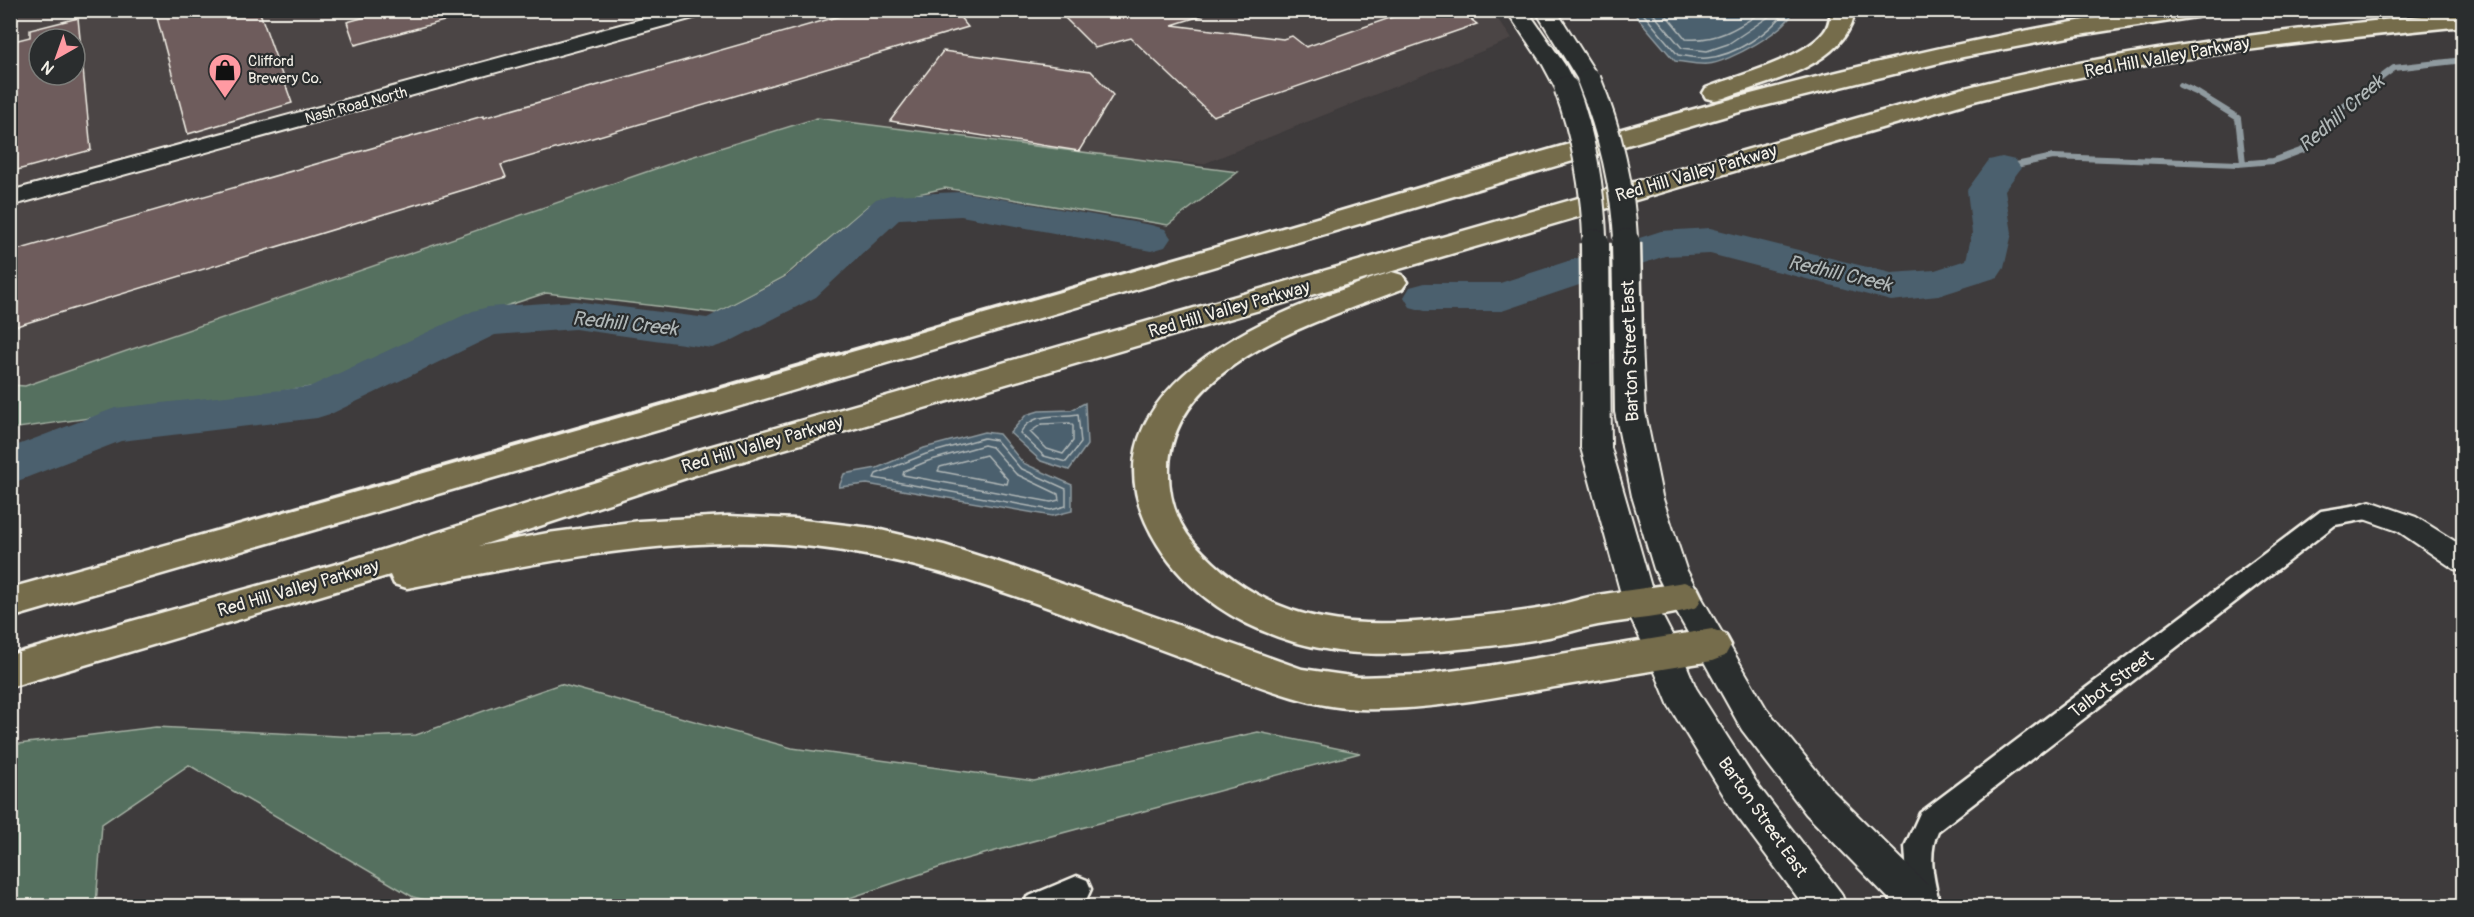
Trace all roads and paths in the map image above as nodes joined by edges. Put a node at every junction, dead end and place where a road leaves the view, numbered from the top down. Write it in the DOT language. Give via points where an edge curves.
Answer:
graph roads {
  1 [pos="701,10"];
  2 [pos="1516,10"];
  3 [pos="1545,10"];
  4 [pos="1843,10"];
  5 [pos="2196,10"];
  6 [pos="2463,19"];
  7 [pos="1577,84"];
  8 [pos="1628,136"];
  9 [pos="10,199"];
  10 [pos="1493,233"];
  11 [pos="2370,511"];
  12 [pos="2463,561"];
  13 [pos="351,574"];
  14 [pos="1684,597"];
  15 [pos="10,603"];
  16 [pos="1640,605"];
  17 [pos="1712,645"];
  18 [pos="1665,654"];
  19 [pos="10,671"];
  20 [pos="1077,889"];
  21 [pos="1037,906"];
  22 [pos="1827,906"];
  23 [pos="1922,906"];
  24 [pos="1926,906"];
  1 -- 9 [label="main road, Nash Road North"];
  2 -- 7 [label="main road, Barton Street East" via="1554,65"];
  3 -- 7 [label="main road, Barton Street East"];
  4 -- 8 [label="highway" via="1842,21 1822,48 1673,110"];
  5 -- 8 [label="highway" via="1974,48 1833,80"];
  6 -- 10 [label="highway, Red Hill Valley Parkway" via="2270,39 1983,91"];
  7 -- 14 [label="main road, Barton Street East, bridge" via="1596,95 1616,159 1627,256 1630,412 1647,496 1670,569"];
  7 -- 16 [label="main road, Barton Street East, bridge" via="1592,181 1596,448"];
  8 -- 15 [label="highway"];
  10 -- 13 [label="highway, Red Hill Valley Parkway" via="688,465"];
  10 -- 16 [label="highway" via="1445,261 1251,341 1197,378 1168,411 1160,431 1150,486 1155,507 1185,559 1214,586 1257,612 1305,629 1361,639 1399,639 1548,622"];
  11 -- 12 [label="street" via="2407,524"];
  11 -- 24 [label="street, Talbot Street" via="2329,517 1929,822 1918,846"];
  13 -- 18 [label="highway" via="397,575 548,547 639,535 728,529 784,532 872,542 944,559 1302,685 1346,691 1420,691"];
  13 -- 19 [label="highway, Red Hill Valley Parkway"];
  14 -- 16 [label="highway"];
  14 -- 17 [label="main road, Barton Street East"];
  16 -- 18 [label="main road, Barton Street East"];
  17 -- 18 [label="highway"];
  17 -- 23 [label="main road, Barton Street East" via="1754,719 1819,802"];
  18 -- 22 [label="main road, Barton Street East" via="1681,695 1747,800"];
  20 -- 21 [label="street"];
}
